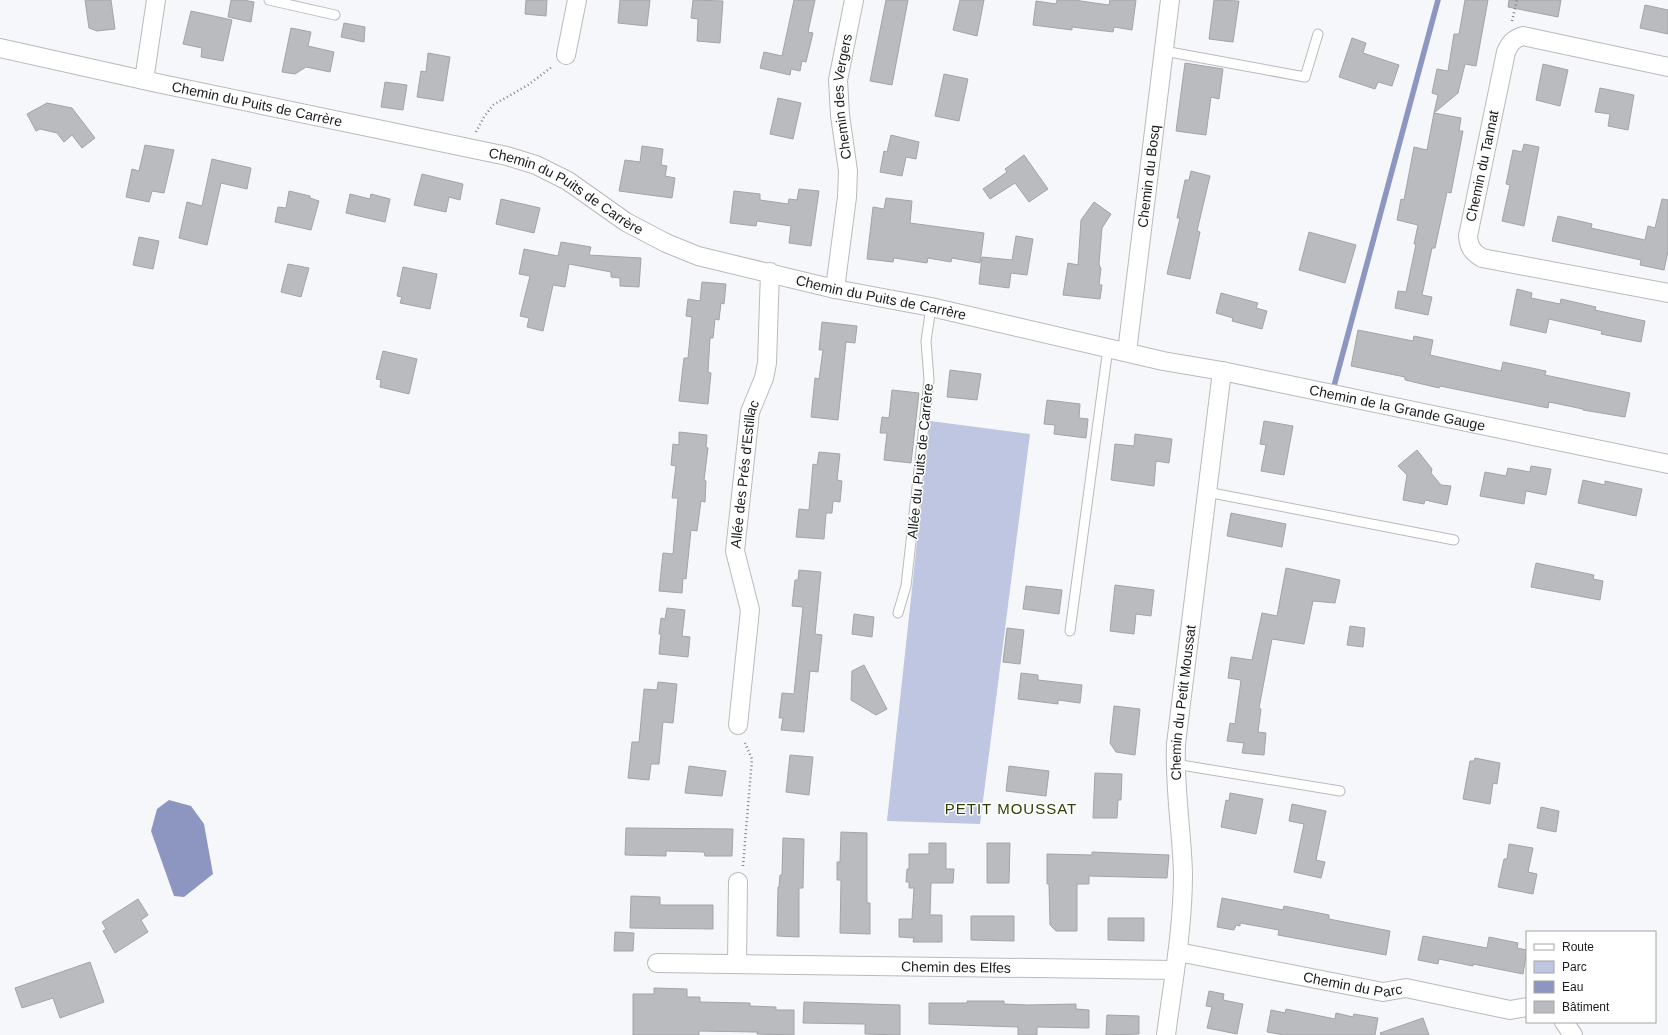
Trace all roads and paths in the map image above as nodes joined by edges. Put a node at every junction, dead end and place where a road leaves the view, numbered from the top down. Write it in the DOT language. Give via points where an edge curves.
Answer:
graph roads {
  1 [pos="156,0"];
  2 [pos="269,0"];
  3 [pos="577,0"];
  4 [pos="854,0"];
  5 [pos="1170,0"];
  6 [pos="335,15"];
  7 [pos="1318,34"];
  8 [pos="0,48"];
  9 [pos="1164,51"];
  10 [pos="566,55"];
  11 [pos="1668,66"];
  12 [pos="144,80"];
  13 [pos="466,148"];
  14 [pos="770,272"];
  15 [pos="835,289"];
  16 [pos="1668,293"];
  17 [pos="931,307"];
  18 [pos="1108,348"];
  19 [pos="1127,352"];
  20 [pos="1222,371"];
  21 [pos="1668,464"];
  22 [pos="1206,492"];
  23 [pos="1454,540"];
  24 [pos="898,613"];
  25 [pos="1070,631"];
  26 [pos="738,725"];
  27 [pos="1175,764"];
  28 [pos="1340,790"];
  29 [pos="738,882"];
  30 [pos="1178,952"];
  31 [pos="657,963"];
  32 [pos="736,964"];
  33 [pos="1175,970"];
  34 [pos="1526,1007"];
  35 [pos="1565,1023"];
  36 [pos="1166,1035"];
  37 [pos="1572,1035"];
  1 -- 12 [label="street"];
  2 -- 6 [label="lane"];
  3 -- 10 [label="street"];
  4 -- 15 [label="street, Chemin des Vergers" via="838,80 848,171"];
  5 -- 9 [label="street, Chemin du Bosq"];
  7 -- 9 [label="lane" via="1305,78"];
  8 -- 12 [label="street, Chemin du Puits de Carrère"];
  9 -- 19 [label="street, Chemin du Bosq"];
  10 -- 13 [label="path" via="534,81 493,106"];
  11 -- 16 [label="street, Chemin du Tannat" via="1523,36 1510,43 1468,236 1469,246 1482,258"];
  12 -- 13 [label="street, Chemin du Puits de Carrère"];
  13 -- 14 [label="street, Chemin du Puits de Carrère" via="507,156 553,173 626,222 666,243 698,256"];
  14 -- 15 [label="street, Chemin du Puits de Carrère"];
  14 -- 26 [label="street, Allée des Prés d'Estillac" via="767,364 750,412 735,551 750,610"];
  15 -- 17 [label="street, Chemin du Puits de Carrère"];
  17 -- 18 [label="street, Chemin du Puits de Carrère"];
  17 -- 24 [label="lane, Allée du Puits de Carrère" via="926,341 929,380 906,586"];
  18 -- 19 [label="street, Chemin du Puits de Carrère"];
  18 -- 25 [label="lane"];
  19 -- 20 [label="street, Chemin de la Grande Gauge"];
  20 -- 21 [label="street, Chemin de la Grande Gauge"];
  20 -- 22 [label="street, Chemin du Petit Moussat"];
  22 -- 23 [label="lane"];
  22 -- 27 [label="street, Chemin du Petit Moussat"];
  26 -- 29 [label="path" via="752,759 744,861"];
  27 -- 28 [label="lane"];
  27 -- 30 [label="street, Chemin du Petit Moussat" via="1183,873"];
  29 -- 32 [label="street"];
  30 -- 33 [label="street, Chemin du Petit Moussat"];
  30 -- 34 [label="street, Chemin du Parc" via="1383,992 1406,988 1510,1010"];
  31 -- 32 [label="street, Chemin des Elfes"];
  32 -- 33 [label="street, Chemin des Elfes"];
  33 -- 36 [label="street, Chemin du Petit Moussat"];
  35 -- 37 [label="street"];
}
